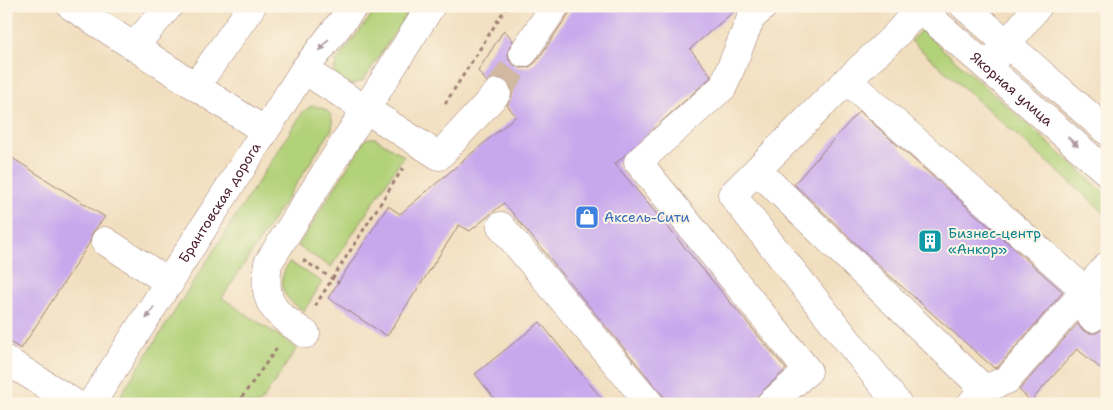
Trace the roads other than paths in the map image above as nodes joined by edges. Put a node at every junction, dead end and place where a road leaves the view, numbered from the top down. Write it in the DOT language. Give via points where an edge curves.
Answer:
graph roads {
  1 [pos="71,6"];
  2 [pos="169,6"];
  3 [pos="252,6"];
  4 [pos="354,6"];
  5 [pos="431,6"];
  6 [pos="555,6"];
  7 [pos="764,6"];
  8 [pos="964,6"];
  9 [pos="1038,6"];
  10 [pos="928,10"];
  11 [pos="1007,44"];
  12 [pos="134,46"];
  13 [pos="523,53"];
  14 [pos="987,67"];
  15 [pos="304,70"];
  16 [pos="847,80"];
  17 [pos="196,86"];
  18 [pos="497,93"];
  19 [pos="364,109"];
  20 [pos="265,131"];
  21 [pos="1107,131"];
  22 [pos="757,170"];
  23 [pos="1107,172"];
  24 [pos="501,226"];
  25 [pos="105,241"];
  26 [pos="1107,266"];
  27 [pos="170,283"];
  28 [pos="1086,291"];
  29 [pos="1092,318"];
  30 [pos="299,329"];
  31 [pos="6,360"];
  32 [pos="978,396"];
  33 [pos="76,404"];
  34 [pos="92,404"];
  35 [pos="650,404"];
  36 [pos="770,404"];
  37 [pos="898,404"];
  1 -- 12 [label="street"];
  2 -- 12 [label="street"];
  3 -- 17 [label="street"];
  4 -- 15 [label="street, Брантовская дорога, one-way"];
  5 -- 19 [label="street"];
  6 -- 13 [label="street"];
  7 -- 36 [label="street" via="751,18 723,87 638,162 808,371"];
  8 -- 11 [label="street"];
  9 -- 11 [label="street"];
  10 -- 14 [label="street, Якорная улица"];
  10 -- 16 [label="street"];
  11 -- 14 [label="street"];
  11 -- 21 [label="street"];
  12 -- 17 [label="street"];
  14 -- 23 [label="street, Якорная улица, one-way"];
  15 -- 19 [label="street"];
  15 -- 20 [label="street, Брантовская дорога"];
  16 -- 22 [label="street"];
  16 -- 28 [label="street"];
  17 -- 20 [label="street"];
  18 -- 19 [label="street" via="439,156"];
  19 -- 30 [label="street" via="268,263 265,286 272,308"];
  20 -- 27 [label="street, Брантовская дорога"];
  22 -- 32 [label="street"];
  22 -- 37 [label="street" via="732,195"];
  24 -- 35 [label="street"];
  25 -- 27 [label="street"];
  26 -- 28 [label="street"];
  27 -- 34 [label="street, Брантовская дорога, one-way"];
  28 -- 29 [label="street"];
  28 -- 32 [label="street" via="1007,380"];
  31 -- 33 [label="street"];
}
